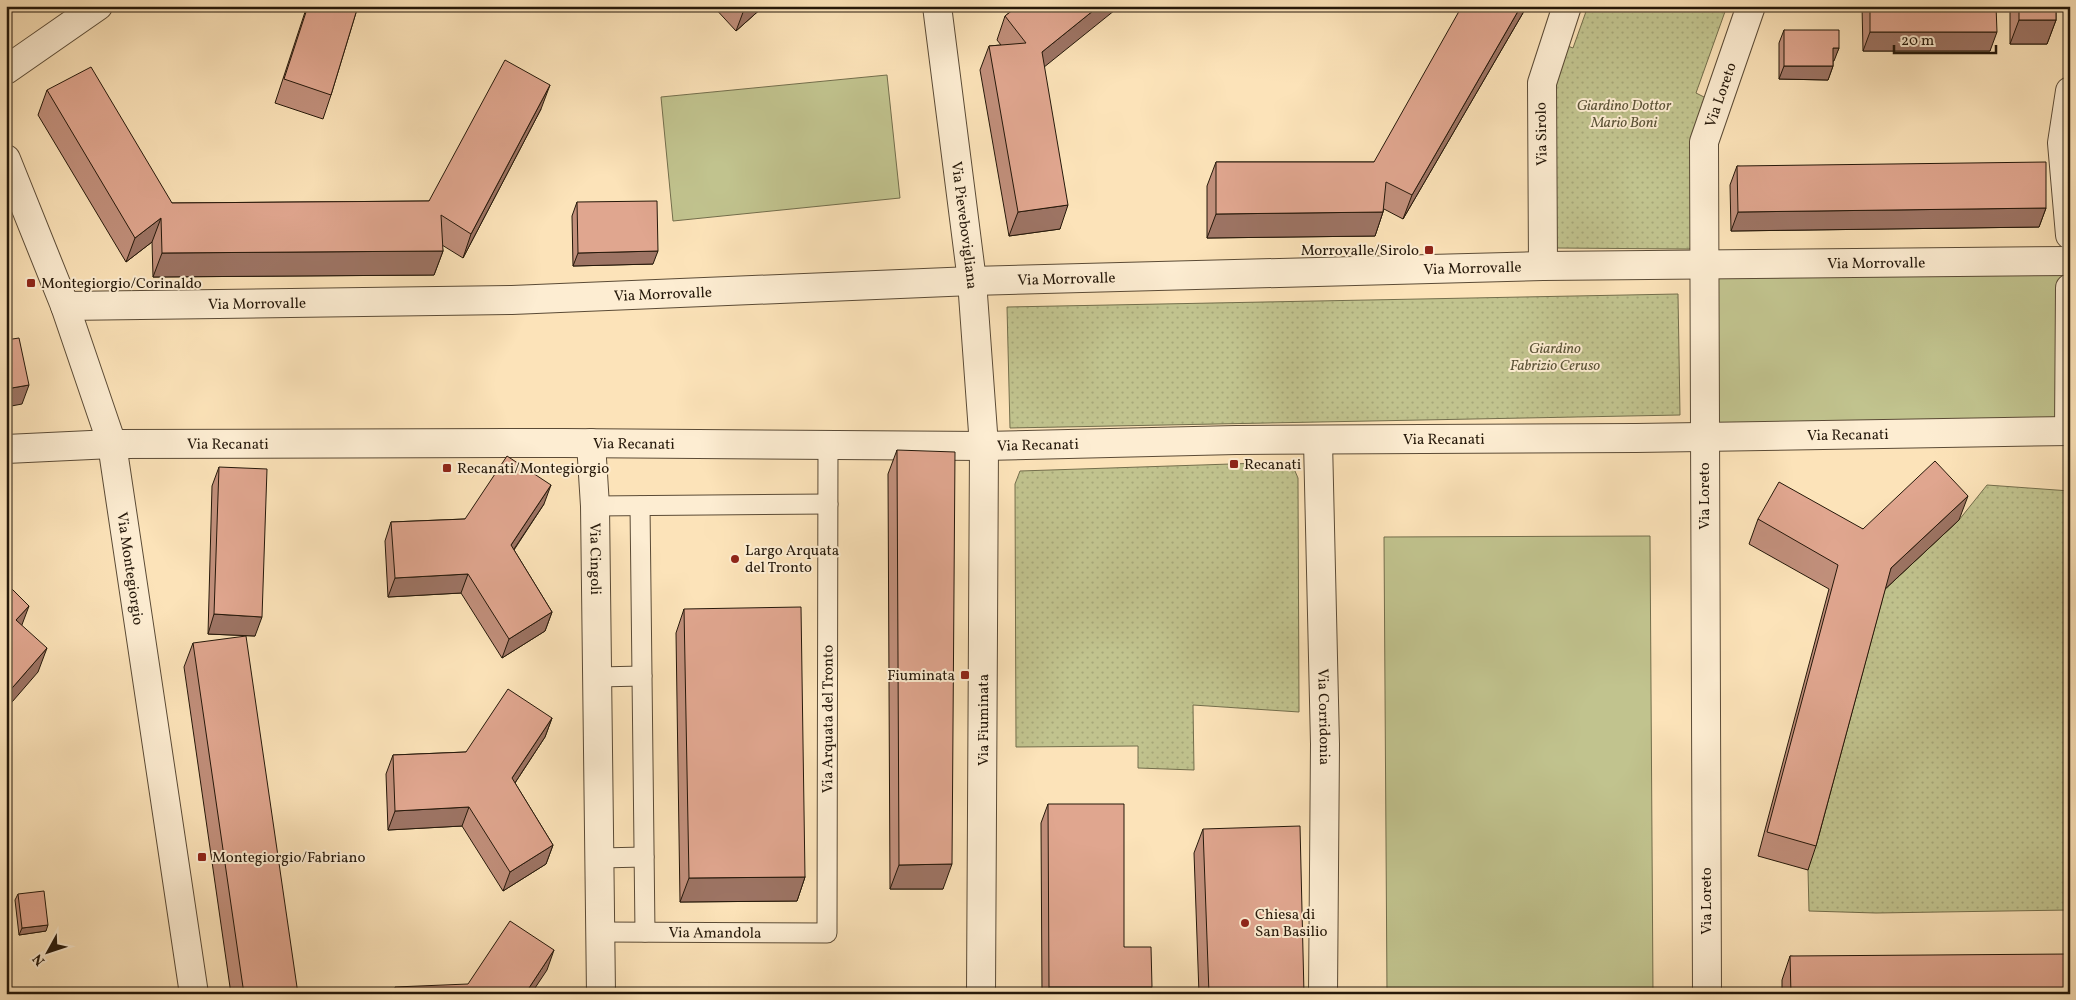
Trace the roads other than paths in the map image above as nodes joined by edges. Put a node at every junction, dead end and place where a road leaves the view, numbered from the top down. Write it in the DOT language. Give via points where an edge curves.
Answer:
graph roads {
  1 [pos="98,6"];
  2 [pos="937,6"];
  3 [pos="1567,6"];
  4 [pos="1751,6"];
  5 [pos="6,70"];
  6 [pos="2070,91"];
  7 [pos="6,159"];
  8 [pos="2070,235"];
  9 [pos="2070,261"];
  10 [pos="1703,265"];
  11 [pos="1543,266"];
  12 [pos="972,281"];
  13 [pos="2070,288"];
  14 [pos="65,306"];
  15 [pos="2069,431"];
  16 [pos="1704,437"];
  17 [pos="1318,441"];
  18 [pos="591,443"];
  19 [pos="112,444"];
  20 [pos="828,444"];
  21 [pos="984,446"];
  22 [pos="6,449"];
  23 [pos="828,504"];
  24 [pos="595,506"];
  25 [pos="640,506"];
  26 [pos="642,676"];
  27 [pos="598,677"];
  28 [pos="644,857"];
  29 [pos="600,858"];
  30 [pos="601,932"];
  31 [pos="645,932"];
  32 [pos="827,933"];
  33 [pos="194,994"];
  34 [pos="601,994"];
  35 [pos="981,994"];
  36 [pos="1323,994"];
  37 [pos="1707,994"];
  1 -- 5 [label="street"];
  2 -- 12 [label="street, Via Pievebovigliana"];
  3 -- 11 [label="street, Via Sirolo" via="1542,83"];
  4 -- 10 [label="street, Via Loreto" via="1704,142"];
  6 -- 8 [label="street" via="2062,143"];
  7 -- 14 [label="street, Via Montegiorgio"];
  9 -- 10 [label="street, Via Morrovalle"];
  10 -- 11 [label="street, Via Morrovalle"];
  10 -- 16 [label="street, Via Loreto"];
  11 -- 12 [label="street, Via Morrovalle"];
  12 -- 14 [label="street, Via Morrovalle" via="512,300"];
  12 -- 21 [label="street, Via Pievebovigliana"];
  13 -- 15 [label="street"];
  14 -- 19 [label="street, Via Montegiorgio"];
  15 -- 16 [label="street, Via Recanati"];
  16 -- 17 [label="street, Via Recanati"];
  16 -- 37 [label="street, Via Loreto"];
  17 -- 21 [label="street, Via Recanati"];
  17 -- 36 [label="street, Via Corridonia" via="1325,744"];
  18 -- 19 [label="street, Via Recanati"];
  18 -- 20 [label="street, Via Recanati"];
  18 -- 24 [label="street, Via Cingoli"];
  19 -- 22 [label="street, Via Recanati"];
  19 -- 33 [label="street, Via Montegiorgio"];
  20 -- 21 [label="street, Via Recanati"];
  20 -- 23 [label="lane"];
  21 -- 35 [label="street, Via Fiuminata"];
  23 -- 25 [label="lane"];
  23 -- 32 [label="lane, Via Arquata del Tronto"];
  24 -- 25 [label="lane"];
  24 -- 27 [label="street, Via Cingoli"];
  25 -- 26 [label="lane"];
  26 -- 27 [label="lane"];
  26 -- 28 [label="lane"];
  27 -- 29 [label="street, Via Cingoli"];
  28 -- 29 [label="lane"];
  28 -- 31 [label="lane"];
  29 -- 30 [label="street, Via Cingoli"];
  30 -- 31 [label="lane, Via Amandola"];
  30 -- 34 [label="street, Via Cingoli"];
  31 -- 32 [label="lane, Via Amandola"];
}
